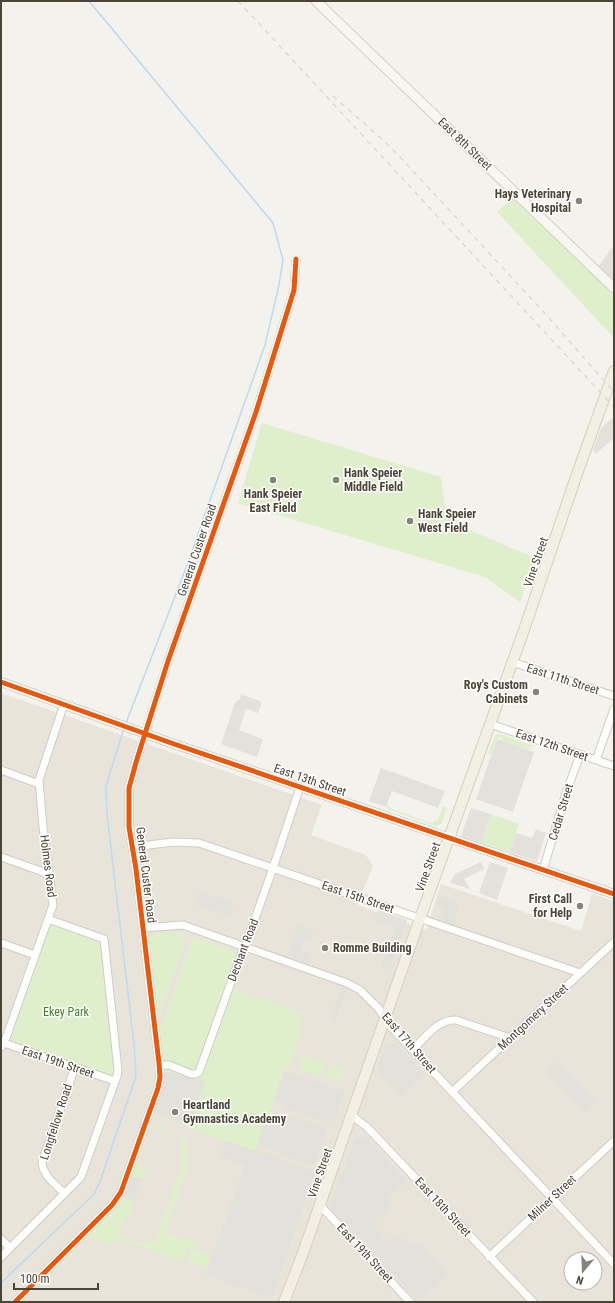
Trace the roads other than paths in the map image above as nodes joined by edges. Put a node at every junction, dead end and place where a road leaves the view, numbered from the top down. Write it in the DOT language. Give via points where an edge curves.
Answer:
graph roads {
  1 [pos="316,1"];
  2 [pos="296,259"];
  3 [pos="614,288"];
  4 [pos="614,371"];
  5 [pos="512,662"];
  6 [pos="1,682"];
  7 [pos="614,696"];
  8 [pos="64,704"];
  9 [pos="614,709"];
  10 [pos="490,724"];
  11 [pos="145,734"];
  12 [pos="580,755"];
  13 [pos="596,760"];
  14 [pos="614,766"];
  15 [pos="1,770"];
  16 [pos="39,784"];
  17 [pos="300,787"];
  18 [pos="449,838"];
  19 [pos="133,847"];
  20 [pos="1,857"];
  21 [pos="273,868"];
  22 [pos="543,870"];
  23 [pos="50,874"];
  24 [pos="614,894"];
  25 [pos="48,919"];
  26 [pos="420,919"];
  27 [pos="143,928"];
  28 [pos="614,942"];
  29 [pos="1,943"];
  30 [pos="245,947"];
  31 [pos="36,955"];
  32 [pos="580,973"];
  33 [pos="385,1019"];
  34 [pos="510,1038"];
  35 [pos="2,1044"];
  36 [pos="412,1050"];
  37 [pos="159,1065"];
  38 [pos="75,1067"];
  39 [pos="115,1081"];
  40 [pos="452,1092"];
  41 [pos="350,1115"];
  42 [pos="614,1141"];
  43 [pos="64,1193"];
  44 [pos="552,1198"];
  45 [pos="319,1204"];
  46 [pos="1,1239"];
  47 [pos="10,1248"];
  48 [pos="1,1257"];
  49 [pos="489,1257"];
  50 [pos="614,1264"];
  51 [pos="286,1301"];
  52 [pos="15,1302"];
  53 [pos="410,1302"];
  54 [pos="532,1302"];
  1 -- 3 [label="main road, East 8th Street"];
  2 -- 11 [label="street, General Custer Road" via="294,290 256,412"];
  4 -- 5 [label="main road, Vine Street"];
  5 -- 7 [label="street, East 11th Street"];
  5 -- 10 [label="main road, Vine Street"];
  6 -- 8 [label="street, East 13th Street"];
  8 -- 11 [label="street, East 13th Street"];
  8 -- 16 [label="street, Holmes Road"];
  9 -- 13 [label="street"];
  10 -- 12 [label="street, East 12th Street"];
  10 -- 18 [label="main road, Vine Street"];
  11 -- 17 [label="street, East 13th Street"];
  11 -- 19 [label="street, General Custer Road" via="129,788 129,827"];
  12 -- 13 [label="street, East 12th Street"];
  12 -- 22 [label="street, Cedar Street"];
  13 -- 14 [label="street, East 12th Street"];
  15 -- 16 [label="street"];
  16 -- 23 [label="street, Holmes Road"];
  17 -- 18 [label="street, East 13th Street"];
  17 -- 21 [label="street, Dechant Road"];
  18 -- 22 [label="street, East 13th Street"];
  18 -- 26 [label="main road, Vine Street"];
  19 -- 21 [label="street, East 15th Street" via="174,842 199,843"];
  19 -- 27 [label="street, General Custer Road"];
  20 -- 23 [label="street"];
  21 -- 26 [label="street, East 15th Street"];
  21 -- 30 [label="street, Dechant Road"];
  22 -- 24 [label="street, East 13th Street"];
  23 -- 25 [label="street, Holmes Road" via="53,905"];
  25 -- 31 [label="street, Holmes Road"];
  25 -- 39 [label="street" via="104,939 118,1070"];
  26 -- 32 [label="street, East 15th Street"];
  26 -- 33 [label="main road, Vine Street"];
  27 -- 30 [label="street, East 17th Street" via="183,925"];
  27 -- 37 [label="street, General Custer Road"];
  28 -- 32 [label="street, Montgomery Street"];
  29 -- 31 [label="street"];
  30 -- 33 [label="street, East 17th Street" via="355,987 378,1008"];
  30 -- 37 [label="street, Dechant Road" via="199,1072 191,1074 169,1065"];
  31 -- 35 [label="street, Holmes Road"];
  32 -- 34 [label="street, Montgomery Street"];
  33 -- 36 [label="street, East 17th Street"];
  33 -- 41 [label="main road, Vine Street"];
  34 -- 36 [label="street" via="449,1020 442,1022"];
  34 -- 40 [label="street, Montgomery Street"];
  35 -- 38 [label="street, East 19th Street"];
  36 -- 40 [label="street, East 17th Street"];
  37 -- 52 [label="street, General Custer Road" via="158,1088 121,1192 112,1205"];
  38 -- 39 [label="street, East 19th Street"];
  38 -- 43 [label="street, Longfellow Road" via="42,1162 46,1175"];
  39 -- 43 [label="street" via="81,1177"];
  40 -- 44 [label="street, East 17th Street"];
  41 -- 45 [label="main road, Vine Street"];
  41 -- 49 [label="street, East 18th Street" via="367,1127"];
  42 -- 44 [label="street, Milner Street"];
  43 -- 47 [label="street"];
  44 -- 49 [label="street, Milner Street"];
  44 -- 50 [label="street, East 17th Street"];
  45 -- 51 [label="main road, Vine Street"];
  45 -- 53 [label="street, East 19th Street"];
  46 -- 47 [label="street"];
  47 -- 48 [label="street"];
  49 -- 54 [label="street, East 18th Street"];
}
